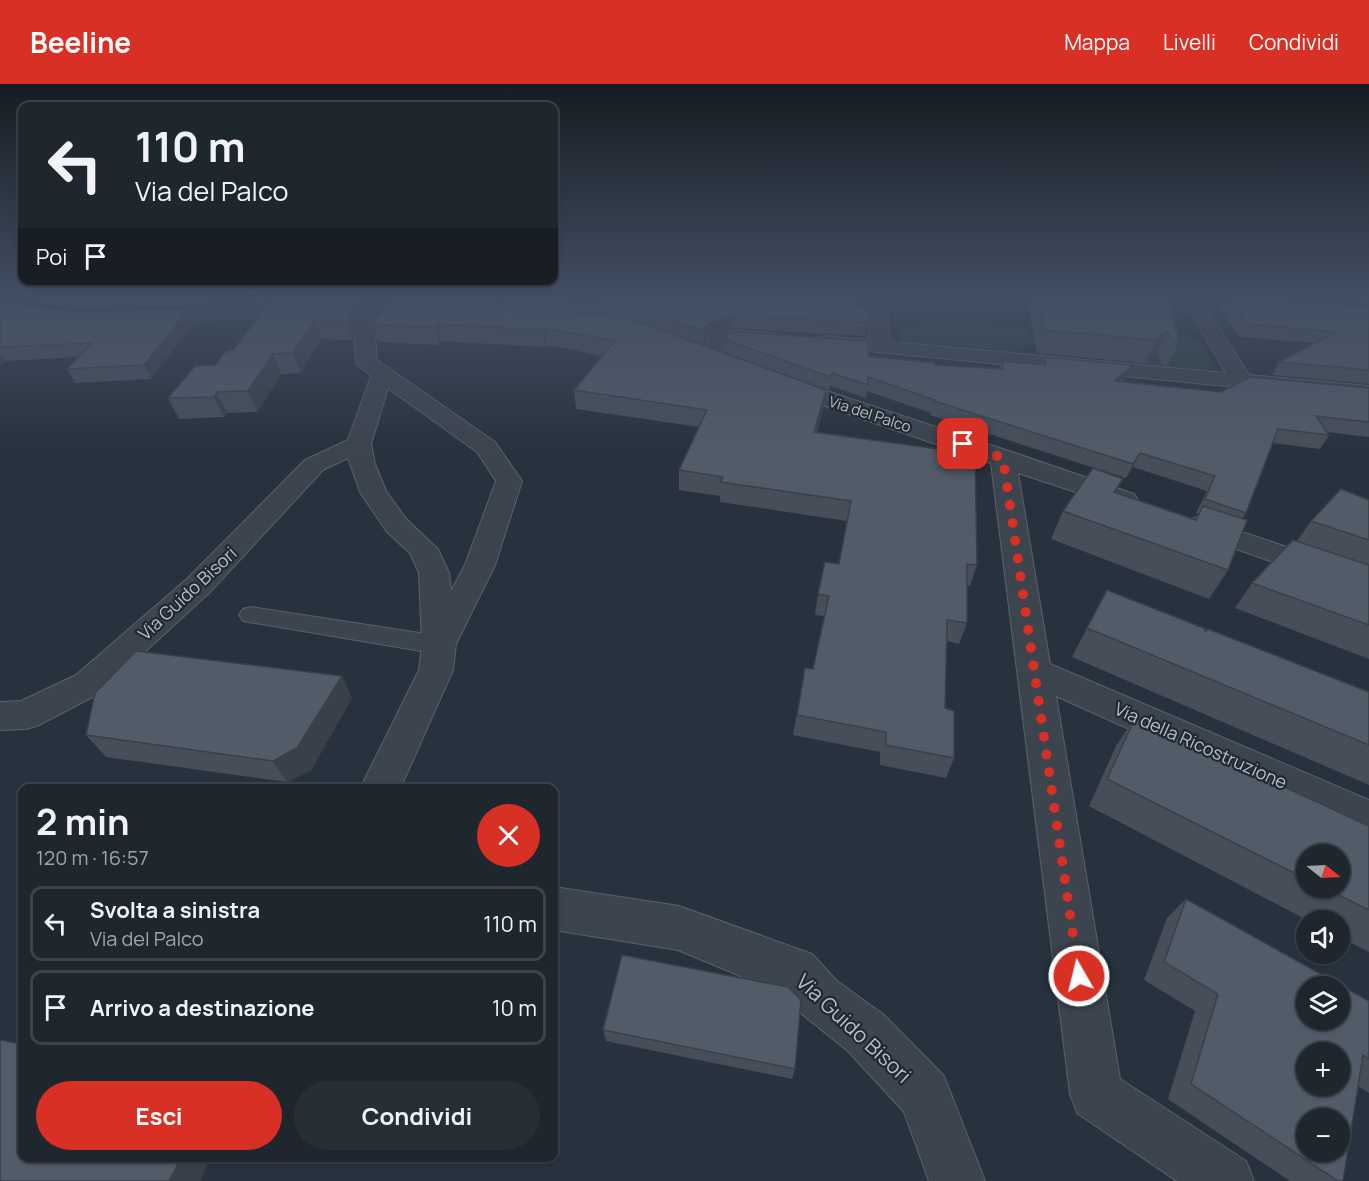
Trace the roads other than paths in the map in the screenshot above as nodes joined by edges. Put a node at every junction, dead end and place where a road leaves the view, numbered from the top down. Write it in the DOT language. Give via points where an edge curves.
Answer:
graph roads {
  1 [pos="366,349"];
  2 [pos="714,349"];
  3 [pos="912,349"];
  4 [pos="1222,349"];
  5 [pos="712,358"];
  6 [pos="382,374"];
  7 [pos="766,378"];
  8 [pos="1242,382"];
  9 [pos="1369,393"];
  10 [pos="360,444"];
  11 [pos="1003,458"];
  12 [pos="1147,508"];
  13 [pos="1180,520"];
  14 [pos="1369,586"];
  15 [pos="251,615"];
  16 [pos="439,645"];
  17 [pos="1033,671"];
  18 [pos="0,716"];
  19 [pos="382,784"];
  20 [pos="1369,819"];
  21 [pos="558,910"];
  22 [pos="957,1181"];
  23 [pos="1226,1181"];
  1 -- 6 [label="street" via="367,363"];
  2 -- 5 [label="street"];
  3 -- 8 [label="street"];
  4 -- 8 [label="street"];
  6 -- 10 [label="street"];
  6 -- 16 [label="street" via="486,447 509,481 480,565"];
  7 -- 11 [label="street, Via del Palco"];
  8 -- 9 [label="street"];
  10 -- 16 [label="street" via="362,465 373,492 397,526 423,549 434,573"];
  10 -- 18 [label="street, Via Guido Bisori" via="314,465 199,585 88,684 26,715"];
  11 -- 12 [label="street, Via del Palco"];
  11 -- 17 [label="street"];
  13 -- 14 [label="street"];
  15 -- 16 [label="lane"];
  16 -- 19 [label="street" via="436,670"];
  17 -- 20 [label="street, Via della Ricostruzione"];
  17 -- 23 [label="street" via="1096,1094"];
  21 -- 22 [label="street, Via Guido Bisori" via="679,928 795,971 820,998 866,1033 925,1095"];
}
